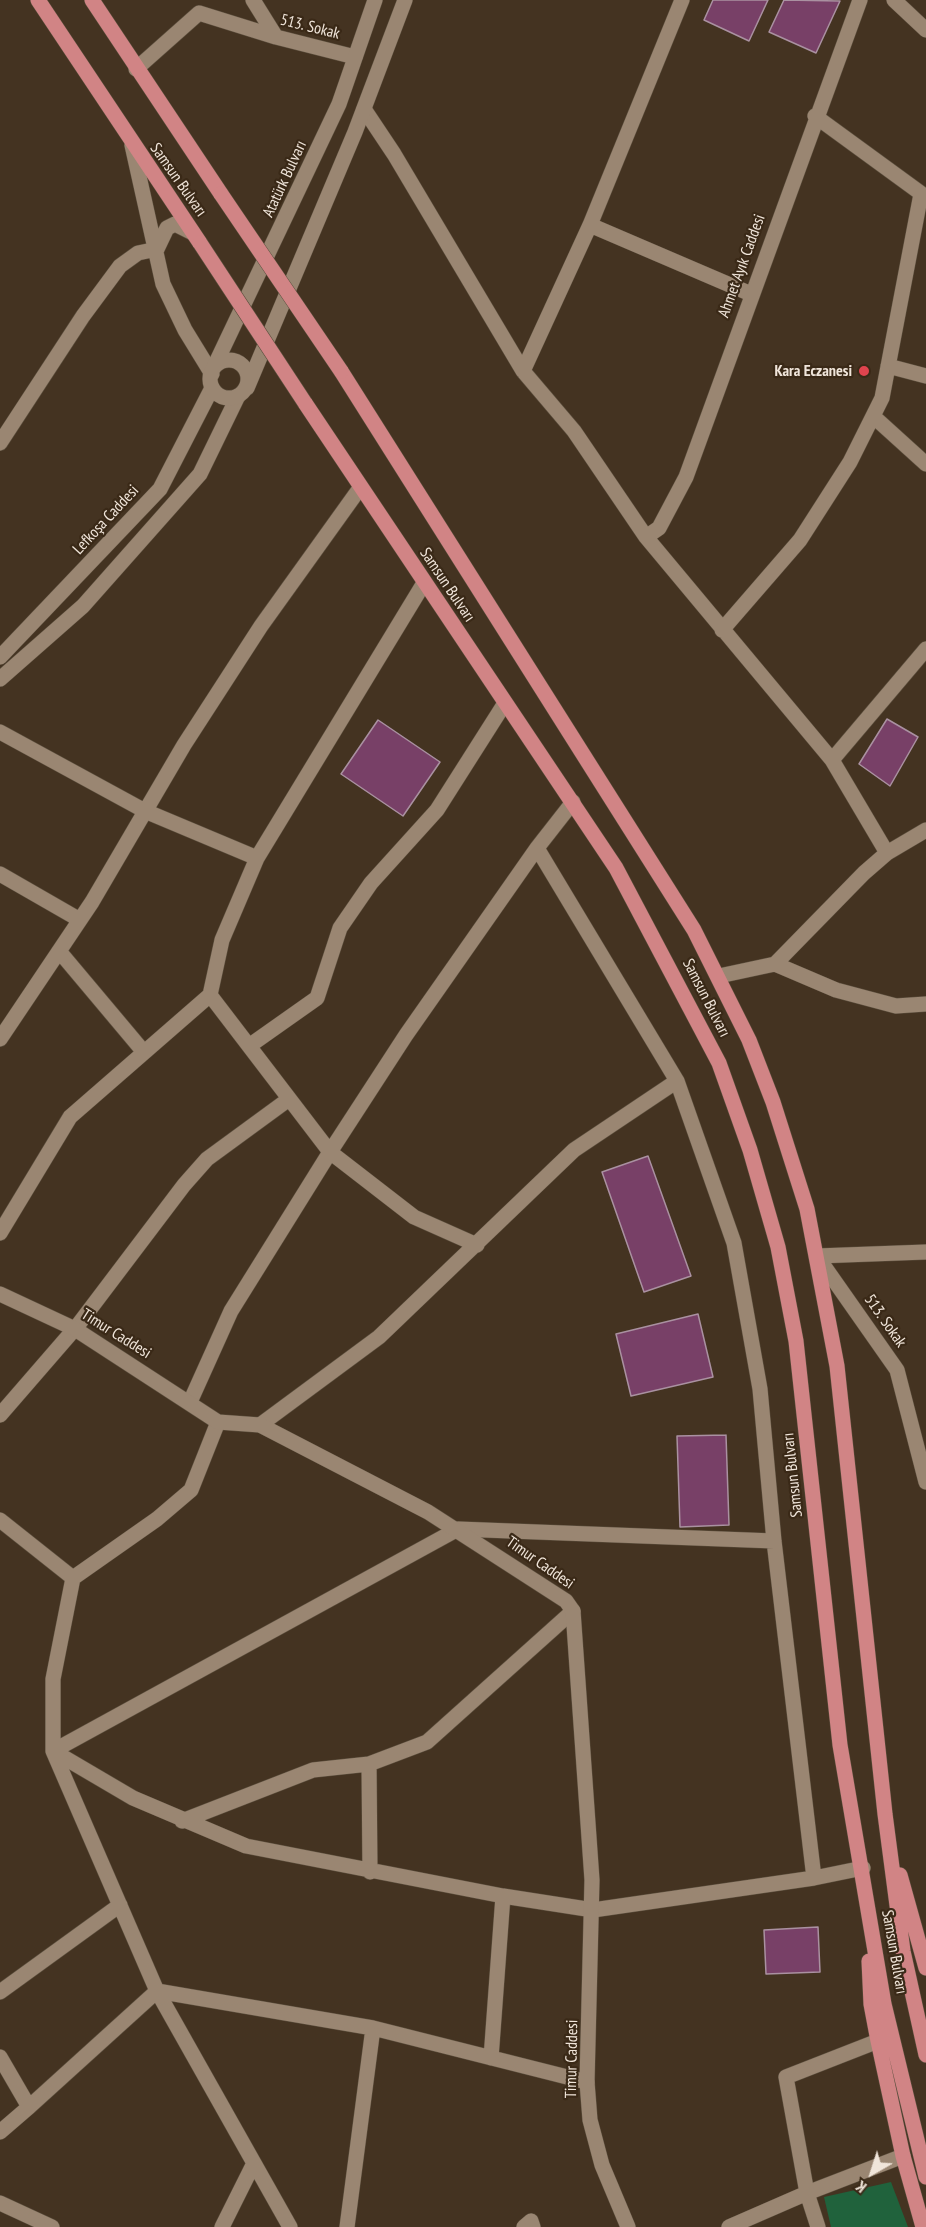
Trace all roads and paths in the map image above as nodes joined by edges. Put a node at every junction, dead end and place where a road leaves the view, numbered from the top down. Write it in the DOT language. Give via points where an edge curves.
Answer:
graph roads {
  1 [pos="38,0"];
  2 [pos="92,0"];
  3 [pos="253,0"];
  4 [pos="375,0"];
  5 [pos="405,0"];
  6 [pos="682,0"];
  7 [pos="860,0"];
  8 [pos="894,0"];
  9 [pos="926,30"];
  10 [pos="276,38"];
  11 [pos="355,57"];
  12 [pos="136,69"];
  13 [pos="364,109"];
  14 [pos="815,116"];
  15 [pos="132,144"];
  16 [pos="924,195"];
  17 [pos="590,225"];
  18 [pos="197,238"];
  19 [pos="157,249"];
  20 [pos="751,294"];
  21 [pos="888,366"];
  22 [pos="523,371"];
  23 [pos="926,376"];
  24 [pos="213,377"];
  25 [pos="243,392"];
  26 [pos="873,416"];
  27 [pos="0,442"];
  28 [pos="926,464"];
  29 [pos="360,488"];
  30 [pos="646,537"];
  31 [pos="424,583"];
  32 [pos="722,630"];
  33 [pos="926,649"];
  34 [pos="0,657"];
  35 [pos="0,679"];
  36 [pos="505,703"];
  37 [pos="0,732"];
  38 [pos="832,760"];
  39 [pos="573,802"];
  40 [pos="145,811"];
  41 [pos="926,830"];
  42 [pos="537,848"];
  43 [pos="887,854"];
  44 [pos="257,858"];
  45 [pos="0,874"];
  46 [pos="80,920"];
  47 [pos="59,951"];
  48 [pos="775,964"];
  49 [pos="719,976"];
  50 [pos="210,995"];
  51 [pos="926,1004"];
  52 [pos="0,1039"];
  53 [pos="249,1046"];
  54 [pos="143,1051"];
  55 [pos="677,1081"];
  56 [pos="289,1099"];
  57 [pos="330,1152"];
  58 [pos="0,1233"];
  59 [pos="477,1245"];
  60 [pos="926,1252"];
  61 [pos="817,1256"];
  62 [pos="0,1294"];
  63 [pos="75,1329"];
  64 [pos="190,1402"];
  65 [pos="0,1415"];
  66 [pos="218,1422"];
  67 [pos="260,1425"];
  68 [pos="926,1482"];
  69 [pos="0,1520"];
  70 [pos="458,1529"];
  71 [pos="774,1541"];
  72 [pos="73,1578"];
  73 [pos="573,1611"];
  74 [pos="53,1751"];
  75 [pos="369,1764"];
  76 [pos="182,1821"];
  77 [pos="888,1837"];
  78 [pos="863,1868"];
  79 [pos="370,1872"];
  80 [pos="814,1878"];
  81 [pos="865,1889"];
  82 [pos="503,1896"];
  83 [pos="120,1905"];
  84 [pos="593,1910"];
  85 [pos="926,1968"];
  86 [pos="157,1991"];
  87 [pos="0,1992"];
  88 [pos="373,2028"];
  89 [pos="878,2041"];
  90 [pos="926,2055"];
  91 [pos="0,2057"];
  92 [pos="491,2058"];
  93 [pos="587,2082"];
  94 [pos="29,2107"];
  95 [pos="0,2132"];
  96 [pos="903,2156"];
  97 [pos="254,2163"];
  98 [pos="926,2177"];
  99 [pos="807,2193"];
  100 [pos="0,2203"];
  101 [pos="52,2227"];
  102 [pos="222,2227"];
  103 [pos="290,2227"];
  104 [pos="347,2227"];
  105 [pos="524,2227"];
  106 [pos="533,2227"];
  107 [pos="628,2227"];
  108 [pos="729,2227"];
  109 [pos="818,2227"];
  110 [pos="922,2227"];
  1 -- 15 [label="main road, Samsun Bulvarı"];
  2 -- 12 [label="main road"];
  3 -- 10 [label="street"];
  4 -- 11 [label="street, Atatürk Bulvarı"];
  5 -- 13 [label="street"];
  6 -- 17 [label="street"];
  7 -- 14 [label="street, Ahmet Ayık Caddesi"];
  8 -- 9 [label="street"];
  10 -- 11 [label="street, 513. Sokak"];
  10 -- 12 [label="street, 513. Sokak" via="199,13"];
  11 -- 24 [label="street, Atatürk Bulvarı" via="312,166"];
  12 -- 49 [label="main road, bridge" via="340,371 653,863"];
  13 -- 22 [label="street"];
  13 -- 25 [label="street"];
  14 -- 16 [label="street"];
  14 -- 20 [label="street, Ahmet Ayık Caddesi"];
  15 -- 18 [label="main road, Samsun Bulvarı"];
  15 -- 19 [label="street"];
  16 -- 21 [label="street"];
  17 -- 20 [label="street"];
  17 -- 22 [label="street"];
  18 -- 19 [label="street" via="175,224 167,228"];
  18 -- 29 [label="main road, Samsun Bulvarı, bridge"];
  19 -- 24 [label="street" via="163,284"];
  19 -- 27 [label="street" via="138,253 120,266"];
  20 -- 30 [label="street, Ahmet Ayık Caddesi" via="686,477 659,528"];
  21 -- 23 [label="street"];
  21 -- 26 [label="street" via="882,398"];
  22 -- 30 [label="street" via="574,431"];
  24 -- 25 [label="street" via="226,398"];
  24 -- 25 [label="street" via="226,360 238,362 246,370"];
  24 -- 34 [label="street, Lefkoşa Caddesi" via="160,489"];
  25 -- 35 [label="street" via="200,474 83,606"];
  26 -- 28 [label="street"];
  26 -- 32 [label="street" via="850,462 800,540"];
  29 -- 31 [label="main road, Samsun Bulvarı"];
  29 -- 40 [label="street" via="261,626"];
  30 -- 32 [label="street"];
  31 -- 36 [label="main road, Samsun Bulvarı"];
  31 -- 44 [label="street"];
  32 -- 38 [label="street"];
  33 -- 38 [label="street"];
  36 -- 39 [label="main road, Samsun Bulvarı"];
  36 -- 53 [label="street" via="437,810 371,883 340,928 316,998"];
  37 -- 40 [label="street"];
  38 -- 43 [label="street"];
  39 -- 42 [label="street"];
  39 -- 78 [label="main road, Samsun Bulvarı" via="616,868 719,1063 765,1194 796,1341 840,1745"];
  40 -- 44 [label="street"];
  40 -- 46 [label="street"];
  41 -- 43 [label="street"];
  42 -- 55 [label="street"];
  42 -- 57 [label="street" via="406,1035"];
  43 -- 48 [label="street"];
  44 -- 50 [label="street" via="222,940"];
  45 -- 46 [label="street"];
  46 -- 47 [label="street"];
  47 -- 52 [label="street"];
  47 -- 54 [label="street"];
  48 -- 49 [label="street"];
  48 -- 51 [label="street" via="836,990 896,1006"];
  49 -- 61 [label="main road" via="773,1102 807,1209"];
  50 -- 53 [label="street"];
  50 -- 54 [label="street"];
  53 -- 56 [label="street"];
  54 -- 58 [label="street" via="70,1117"];
  55 -- 59 [label="street" via="574,1150"];
  55 -- 71 [label="street" via="734,1243 760,1389"];
  56 -- 57 [label="street"];
  56 -- 63 [label="street" via="207,1159"];
  57 -- 59 [label="street" via="414,1217"];
  57 -- 64 [label="street" via="231,1311"];
  59 -- 67 [label="street" via="379,1337"];
  60 -- 61 [label="street"];
  61 -- 68 [label="street, 513. Sokak" via="897,1370"];
  61 -- 77 [label="main road" via="837,1366"];
  62 -- 63 [label="street, Timur Caddesi"];
  63 -- 64 [label="street, Timur Caddesi"];
  63 -- 65 [label="street"];
  64 -- 66 [label="street, Timur Caddesi"];
  66 -- 67 [label="street, Timur Caddesi"];
  66 -- 72 [label="street" via="191,1490"];
  67 -- 70 [label="street, Timur Caddesi"];
  69 -- 72 [label="street"];
  70 -- 71 [label="street"];
  70 -- 73 [label="street, Timur Caddesi" via="566,1601"];
  70 -- 74 [label="street"];
  71 -- 80 [label="street"];
  72 -- 74 [label="street" via="53,1679"];
  73 -- 75 [label="street" via="427,1742"];
  73 -- 84 [label="street, Timur Caddesi"];
  74 -- 76 [label="street" via="133,1798"];
  74 -- 83 [label="street"];
  75 -- 76 [label="street" via="313,1770"];
  75 -- 79 [label="street"];
  76 -- 79 [label="street" via="246,1846"];
  77 -- 85 [label="main road"];
  77 -- 90 [label="main road" via="903,1951"];
  78 -- 80 [label="street"];
  78 -- 81 [label="main road, Samsun Bulvarı"];
  79 -- 82 [label="street"];
  80 -- 84 [label="street"];
  81 -- 89 [label="main road" via="871,2004"];
  81 -- 98 [label="main road, Samsun Bulvarı" via="884,2004"];
  82 -- 84 [label="street"];
  82 -- 92 [label="street"];
  83 -- 86 [label="street"];
  83 -- 87 [label="street"];
  84 -- 93 [label="street, Timur Caddesi"];
  86 -- 88 [label="street"];
  86 -- 94 [label="street"];
  86 -- 97 [label="street"];
  88 -- 92 [label="street"];
  88 -- 104 [label="street"];
  89 -- 96 [label="main road"];
  89 -- 99 [label="street" via="786,2077"];
  91 -- 94 [label="street"];
  92 -- 93 [label="street"];
  93 -- 107 [label="street, Timur Caddesi" via="594,2140"];
  94 -- 95 [label="street"];
  96 -- 99 [label="street"];
  96 -- 110 [label="main road"];
  97 -- 102 [label="street"];
  97 -- 103 [label="street"];
  99 -- 108 [label="street"];
  99 -- 109 [label="street"];
  100 -- 101 [label="street"];
  105 -- 106 [label="street" via="531,2221"];
}
